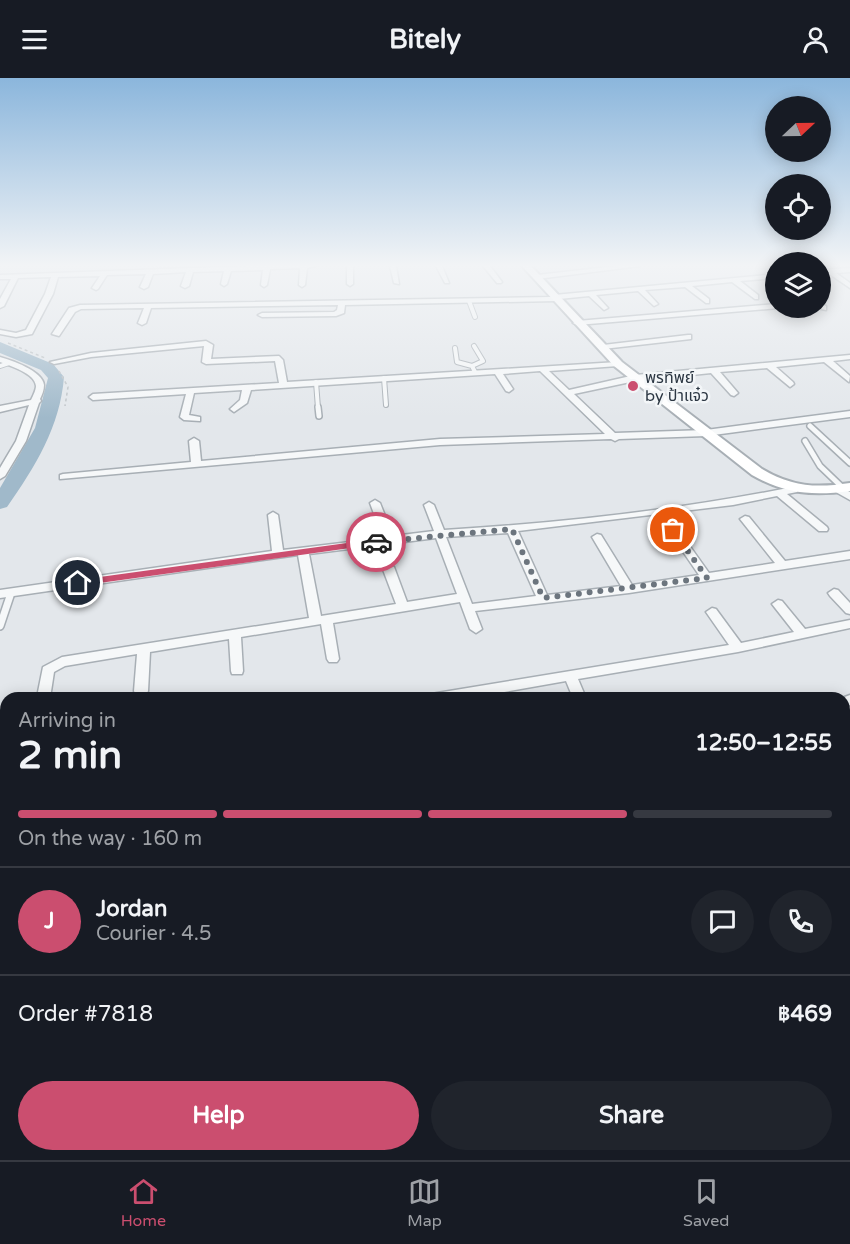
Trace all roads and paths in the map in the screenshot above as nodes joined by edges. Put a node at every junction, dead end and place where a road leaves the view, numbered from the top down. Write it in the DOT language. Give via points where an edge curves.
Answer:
graph roads {
  1 [pos="37,316"];
  2 [pos="69,316"];
  3 [pos="144,316"];
  4 [pos="571,316"];
  5 [pos="653,316"];
  6 [pos="142,323"];
  7 [pos="577,323"];
  8 [pos="0,332"];
  9 [pos="56,334"];
  10 [pos="688,337"];
  11 [pos="474,346"];
  12 [pos="603,347"];
  13 [pos="455,348"];
  14 [pos="850,357"];
  15 [pos="825,359"];
  16 [pos="54,362"];
  17 [pos="3,363"];
  18 [pos="618,364"];
  19 [pos="769,365"];
  20 [pos="541,368"];
  21 [pos="473,369"];
  22 [pos="713,370"];
  23 [pos="497,371"];
  24 [pos="384,378"];
  25 [pos="635,378"];
  26 [pos="849,379"];
  27 [pos="316,382"];
  28 [pos="283,384"];
  29 [pos="790,384"];
  30 [pos="247,386"];
  31 [pos="509,389"];
  32 [pos="191,390"];
  33 [pos="567,393"];
  34 [pos="734,393"];
  35 [pos="93,397"];
  36 [pos="37,401"];
  37 [pos="386,405"];
  38 [pos="0,408"];
  39 [pos="234,409"];
  40 [pos="850,414"];
  41 [pos="319,416"];
  42 [pos="197,419"];
  43 [pos="810,426"];
  44 [pos="706,433"];
  45 [pos="615,438"];
  46 [pos="194,441"];
  47 [pos="805,441"];
  48 [pos="850,463"];
  49 [pos="196,465"];
  50 [pos="0,476"];
  51 [pos="63,477"];
  52 [pos="845,490"];
  53 [pos="786,492"];
  54 [pos="375,503"];
  55 [pos="429,505"];
  56 [pos="273,515"];
  57 [pos="745,519"];
  58 [pos="512,529"];
  59 [pos="824,529"];
  60 [pos="673,530"];
  61 [pos="438,534"];
  62 [pos="597,537"];
  63 [pos="389,540"];
  64 [pos="303,551"];
  65 [pos="278,554"];
  66 [pos="850,555"];
  67 [pos="783,566"];
  68 [pos="388,567"];
  69 [pos="707,578"];
  70 [pos="629,589"];
  71 [pos="5,593"];
  72 [pos="834,593"];
  73 [pos="543,598"];
  74 [pos="467,603"];
  75 [pos="778,604"];
  76 [pos="403,607"];
  77 [pos="850,610"];
  78 [pos="712,612"];
  79 [pos="321,620"];
  80 [pos="850,624"];
  81 [pos="0,626"];
  82 [pos="476,629"];
  83 [pos="235,634"];
  84 [pos="803,635"];
  85 [pos="144,648"];
  86 [pos="738,648"];
  87 [pos="333,659"];
  88 [pos="237,671"];
  89 [pos="569,675"];
  90 [pos="141,691"];
  91 [pos="45,692"];
  92 [pos="502,692"];
  93 [pos="577,692"];
  1 -- 8 [label="street" via="29,332"];
  2 -- 9 [label="street"];
  3 -- 6 [label="street"];
  4 -- 7 [label="street"];
  5 -- 7 [label="street"];
  7 -- 12 [label="street"];
  10 -- 12 [label="street"];
  11 -- 21 [label="lane" via="483,361"];
  12 -- 18 [label="street"];
  13 -- 21 [label="lane" via="458,362"];
  14 -- 15 [label="street"];
  15 -- 19 [label="street"];
  15 -- 26 [label="street"];
  16 -- 28 [label="street" via="206,343 206,362 276,358"];
  17 -- 36 [label="street" via="28,371 39,381"];
  18 -- 20 [label="street"];
  18 -- 25 [label="street"];
  19 -- 22 [label="street"];
  19 -- 29 [label="street"];
  20 -- 23 [label="street"];
  20 -- 33 [label="street"];
  21 -- 23 [label="street"];
  21 -- 24 [label="street"];
  22 -- 25 [label="street"];
  22 -- 34 [label="street"];
  23 -- 31 [label="street"];
  24 -- 27 [label="street"];
  24 -- 37 [label="lane"];
  25 -- 33 [label="street"];
  25 -- 44 [label="street"];
  27 -- 28 [label="street"];
  27 -- 41 [label="lane"];
  28 -- 30 [label="street"];
  30 -- 32 [label="street"];
  30 -- 39 [label="street" via="244,401"];
  32 -- 35 [label="street"];
  32 -- 42 [label="street" via="184,417"];
  33 -- 45 [label="street"];
  36 -- 38 [label="street"];
  36 -- 50 [label="street" via="21,441"];
  40 -- 44 [label="street"];
  43 -- 48 [label="lane"];
  44 -- 45 [label="street"];
  44 -- 53 [label="street"];
  45 -- 49 [label="street" via="440,442"];
  46 -- 49 [label="street"];
  47 -- 52 [label="lane" via="820,466"];
  49 -- 51 [label="street"];
  52 -- 53 [label="street"];
  53 -- 58 [label="street"];
  53 -- 59 [label="street"];
  54 -- 63 [label="street"];
  55 -- 61 [label="street"];
  56 -- 65 [label="street"];
  57 -- 67 [label="street"];
  58 -- 61 [label="street"];
  58 -- 73 [label="street"];
  60 -- 69 [label="street"];
  61 -- 63 [label="street"];
  61 -- 74 [label="street"];
  62 -- 70 [label="street"];
  63 -- 64 [label="street"];
  64 -- 65 [label="street"];
  64 -- 79 [label="street"];
  65 -- 71 [label="street"];
  66 -- 67 [label="street"];
  67 -- 69 [label="street"];
  68 -- 76 [label="street"];
  69 -- 70 [label="street"];
  70 -- 73 [label="street"];
  71 -- 81 [label="lane"];
  72 -- 77 [label="street"];
  73 -- 74 [label="street"];
  74 -- 76 [label="street"];
  74 -- 82 [label="street"];
  75 -- 84 [label="street"];
  76 -- 79 [label="street"];
  78 -- 86 [label="street"];
  79 -- 83 [label="street"];
  79 -- 87 [label="street"];
  80 -- 84 [label="street"];
  83 -- 85 [label="street"];
  83 -- 88 [label="street"];
  84 -- 86 [label="street"];
  85 -- 90 [label="street"];
  85 -- 91 [label="street" via="54,664 48,670"];
  86 -- 89 [label="street"];
  89 -- 92 [label="street"];
  89 -- 93 [label="street"];
}
